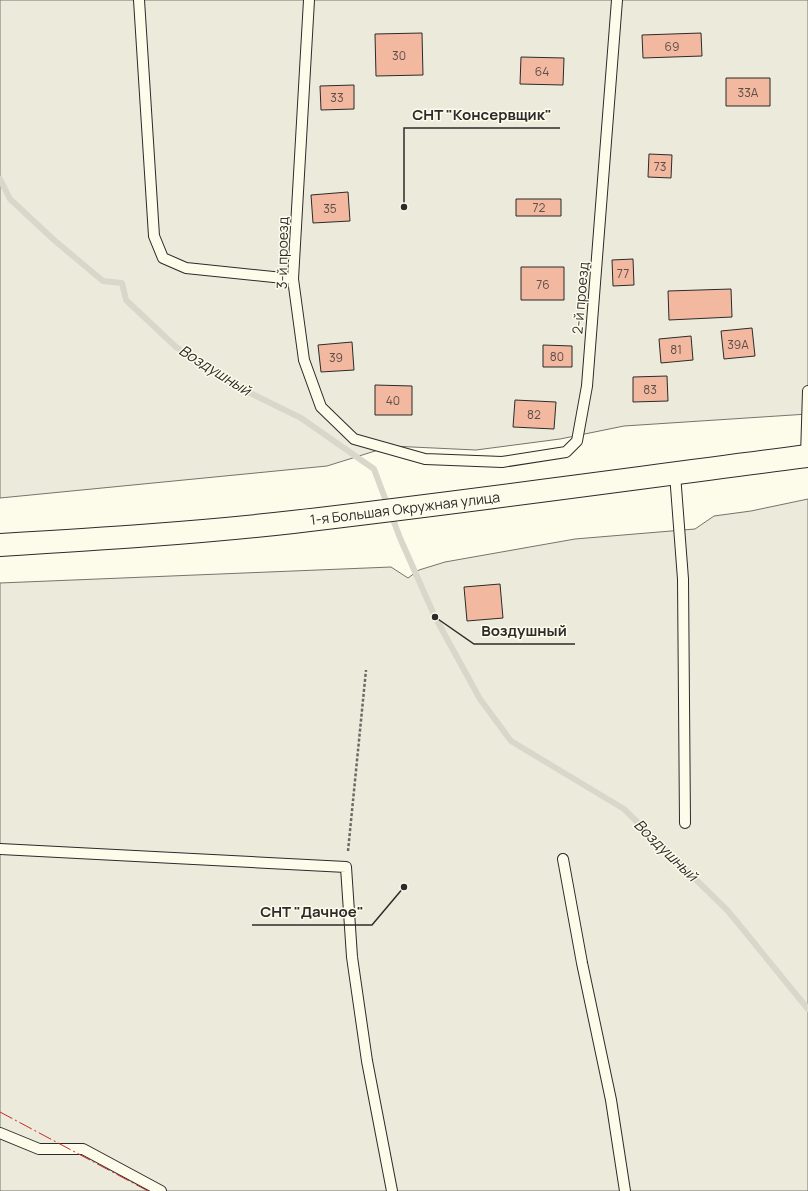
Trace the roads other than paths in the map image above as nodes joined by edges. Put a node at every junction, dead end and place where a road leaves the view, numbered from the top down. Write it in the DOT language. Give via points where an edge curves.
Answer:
graph roads {
  1 [pos="139,0"];
  2 [pos="310,0"];
  3 [pos="617,0"];
  4 [pos="292,279"];
  5 [pos="808,391"];
  6 [pos="807,456"];
  7 [pos="425,459"];
  8 [pos="676,474"];
  9 [pos="0,545"];
  10 [pos="685,823"];
  11 [pos="0,849"];
  12 [pos="563,859"];
  13 [pos="0,1134"];
  14 [pos="161,1191"];
  15 [pos="392,1191"];
  16 [pos="626,1191"];
  1 -- 4 [label="lane" via="154,236 163,258 186,268"];
  2 -- 4 [label="lane, 3-й проезд"];
  3 -- 7 [label="lane, 2-й проезд" via="587,386 577,441 566,452 502,462"];
  4 -- 7 [label="lane, 3-й проезд" via="304,360 321,407 354,439"];
  5 -- 6 [label="lane"];
  6 -- 8 [label="street, 1-я Большая Окружная улица"];
  8 -- 9 [label="street, 1-я Большая Окружная улица" via="292,522 134,537"];
  8 -- 10 [label="lane" via="683,578"];
  11 -- 15 [label="lane" via="346,867 352,957 367,1061"];
  12 -- 16 [label="lane"];
  13 -- 14 [label="lane" via="38,1149 83,1149"];
}
